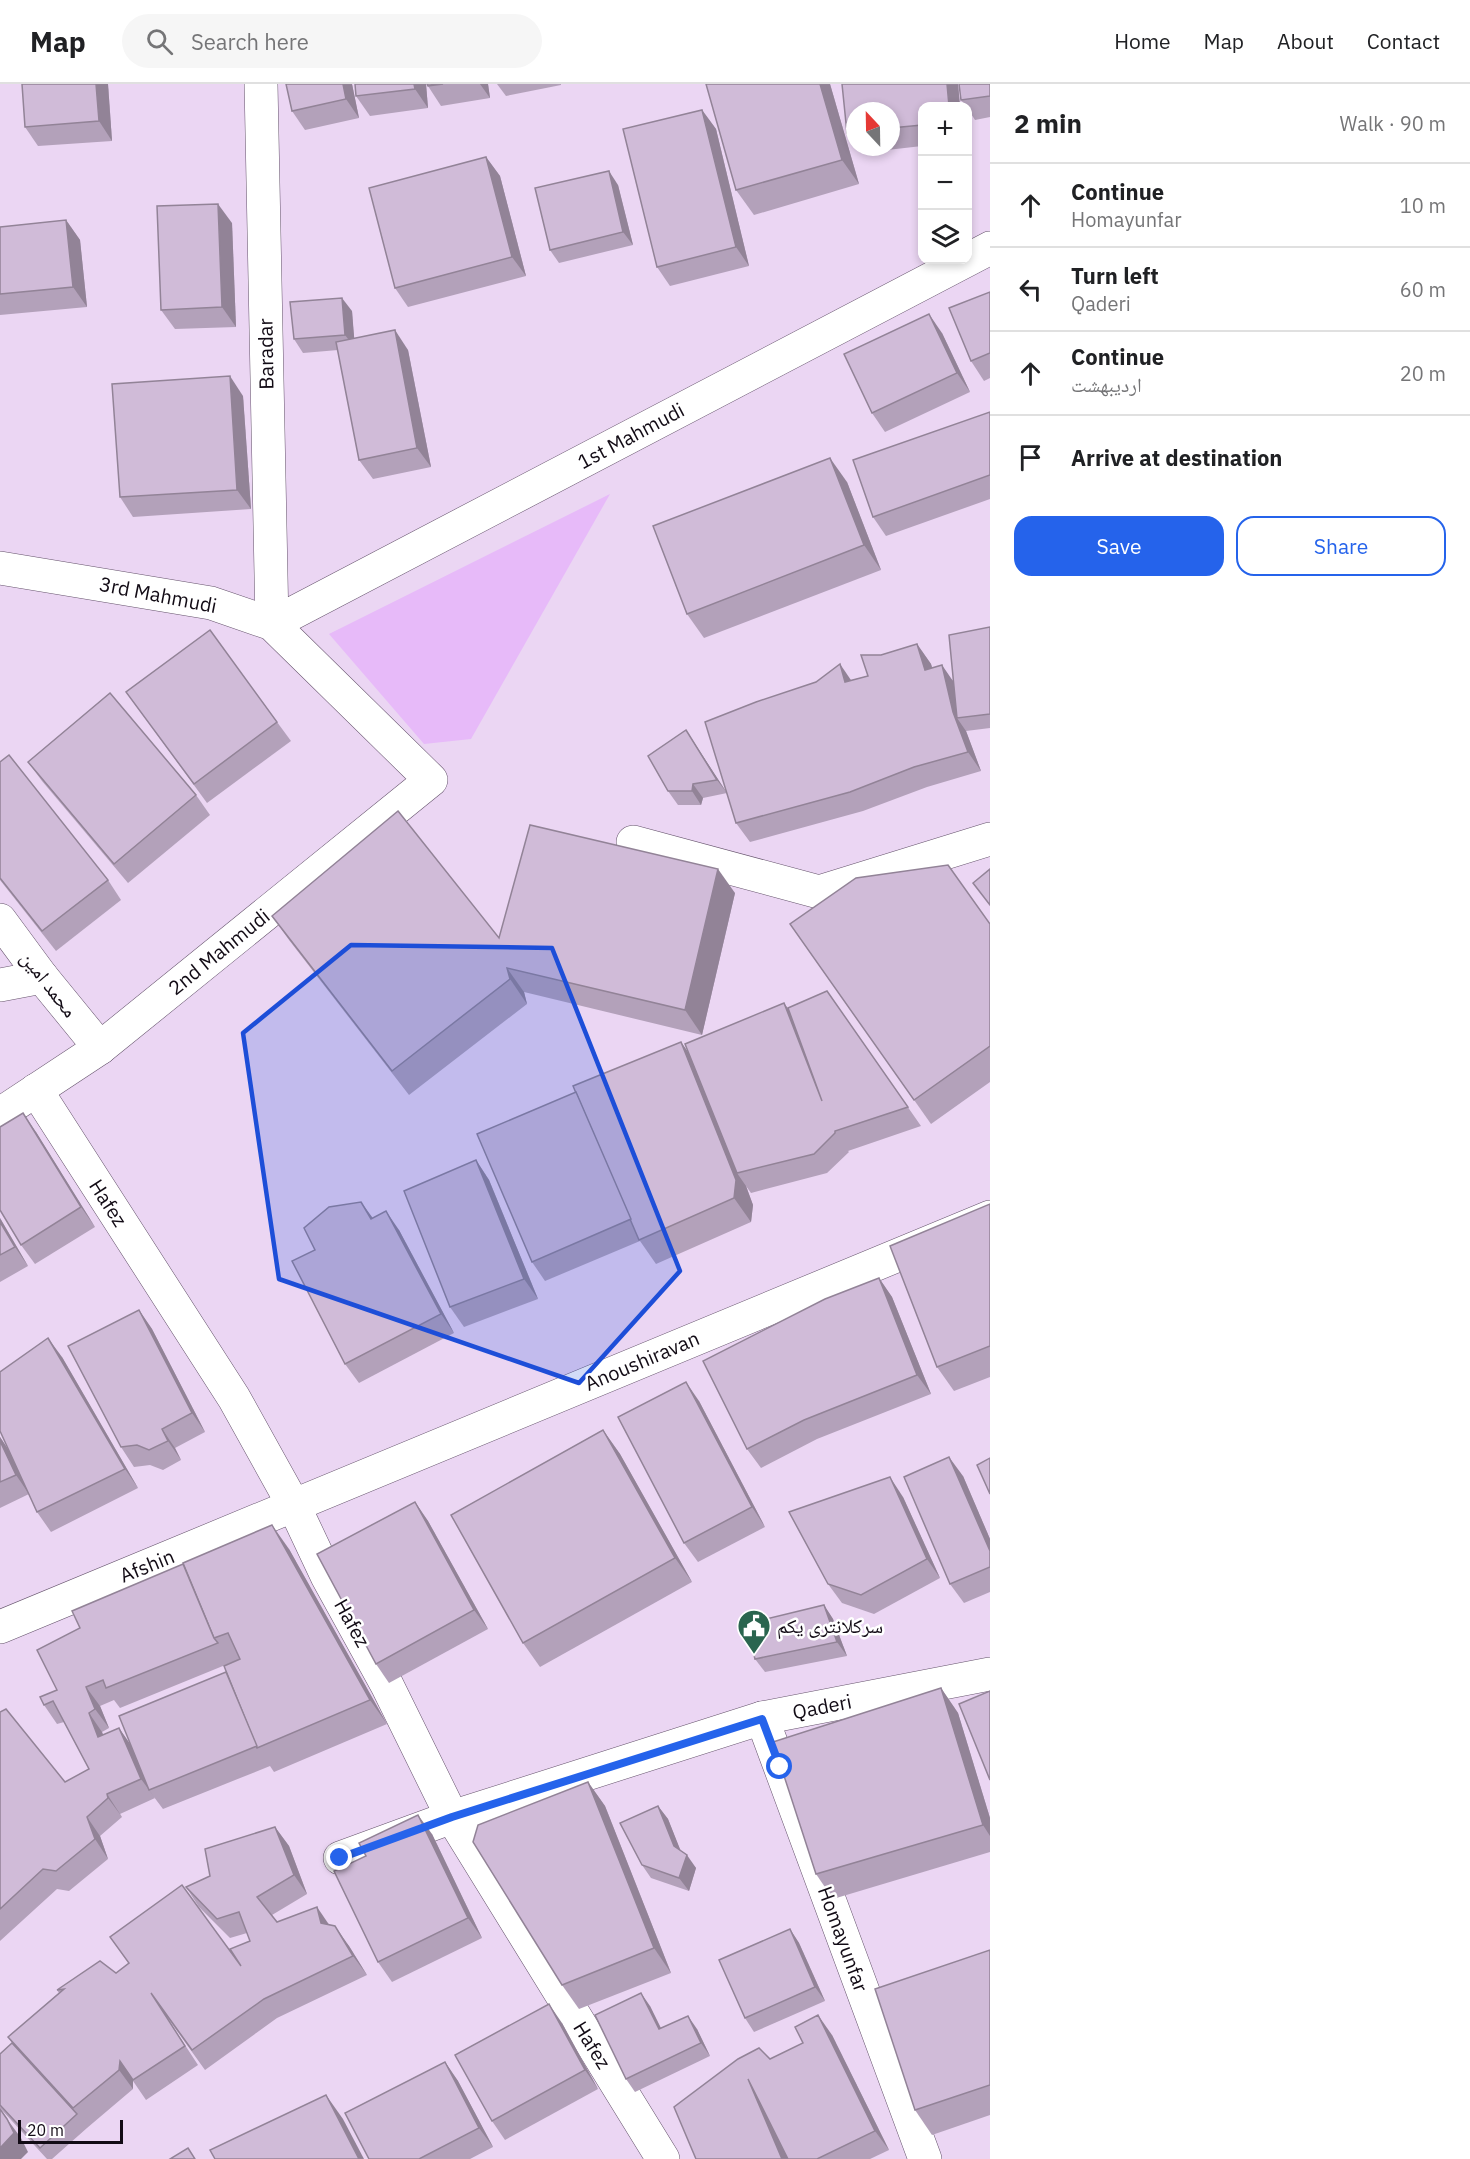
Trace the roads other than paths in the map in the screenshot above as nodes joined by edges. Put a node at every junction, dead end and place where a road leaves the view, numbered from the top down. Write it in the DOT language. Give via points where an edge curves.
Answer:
graph roads {
  1 [pos="261,84"];
  2 [pos="990,248"];
  3 [pos="0,568"];
  4 [pos="272,624"];
  5 [pos="430,780"];
  6 [pos="990,839"];
  7 [pos="633,842"];
  8 [pos="0,920"];
  9 [pos="42,977"];
  10 [pos="0,985"];
  11 [pos="100,1048"];
  12 [pos="36,1090"];
  13 [pos="0,1114"];
  14 [pos="990,1217"];
  15 [pos="294,1506"];
  16 [pos="0,1627"];
  17 [pos="990,1674"];
  18 [pos="762,1719"];
  19 [pos="452,1817"];
  20 [pos="340,1858"];
  21 [pos="663,2159"];
  22 [pos="925,2159"];
  1 -- 4 [label="street, Baradar"];
  2 -- 4 [label="street, 1st Mahmudi"];
  3 -- 4 [label="street, 3rd Mahmudi" via="212,603"];
  4 -- 5 [label="street, 3rd Mahmudi"];
  5 -- 11 [label="street, 2nd Mahmudi"];
  6 -- 7 [label="street" via="819,892"];
  8 -- 9 [label="street, محمد امین"];
  9 -- 10 [label="street"];
  9 -- 11 [label="street, محمد امین"];
  11 -- 12 [label="street, 2nd Mahmudi"];
  12 -- 13 [label="street, 2nd Mahmudi"];
  12 -- 15 [label="street, Hafez" via="234,1398"];
  14 -- 15 [label="street, Anoushiravan"];
  15 -- 16 [label="street, Afshin"];
  15 -- 19 [label="street, Hafez"];
  17 -- 18 [label="street, Qaderi"];
  18 -- 19 [label="street, Qaderi"];
  18 -- 22 [label="street, Homayunfar"];
  19 -- 20 [label="street, Qaderi"];
  19 -- 21 [label="street, Hafez"];
}
